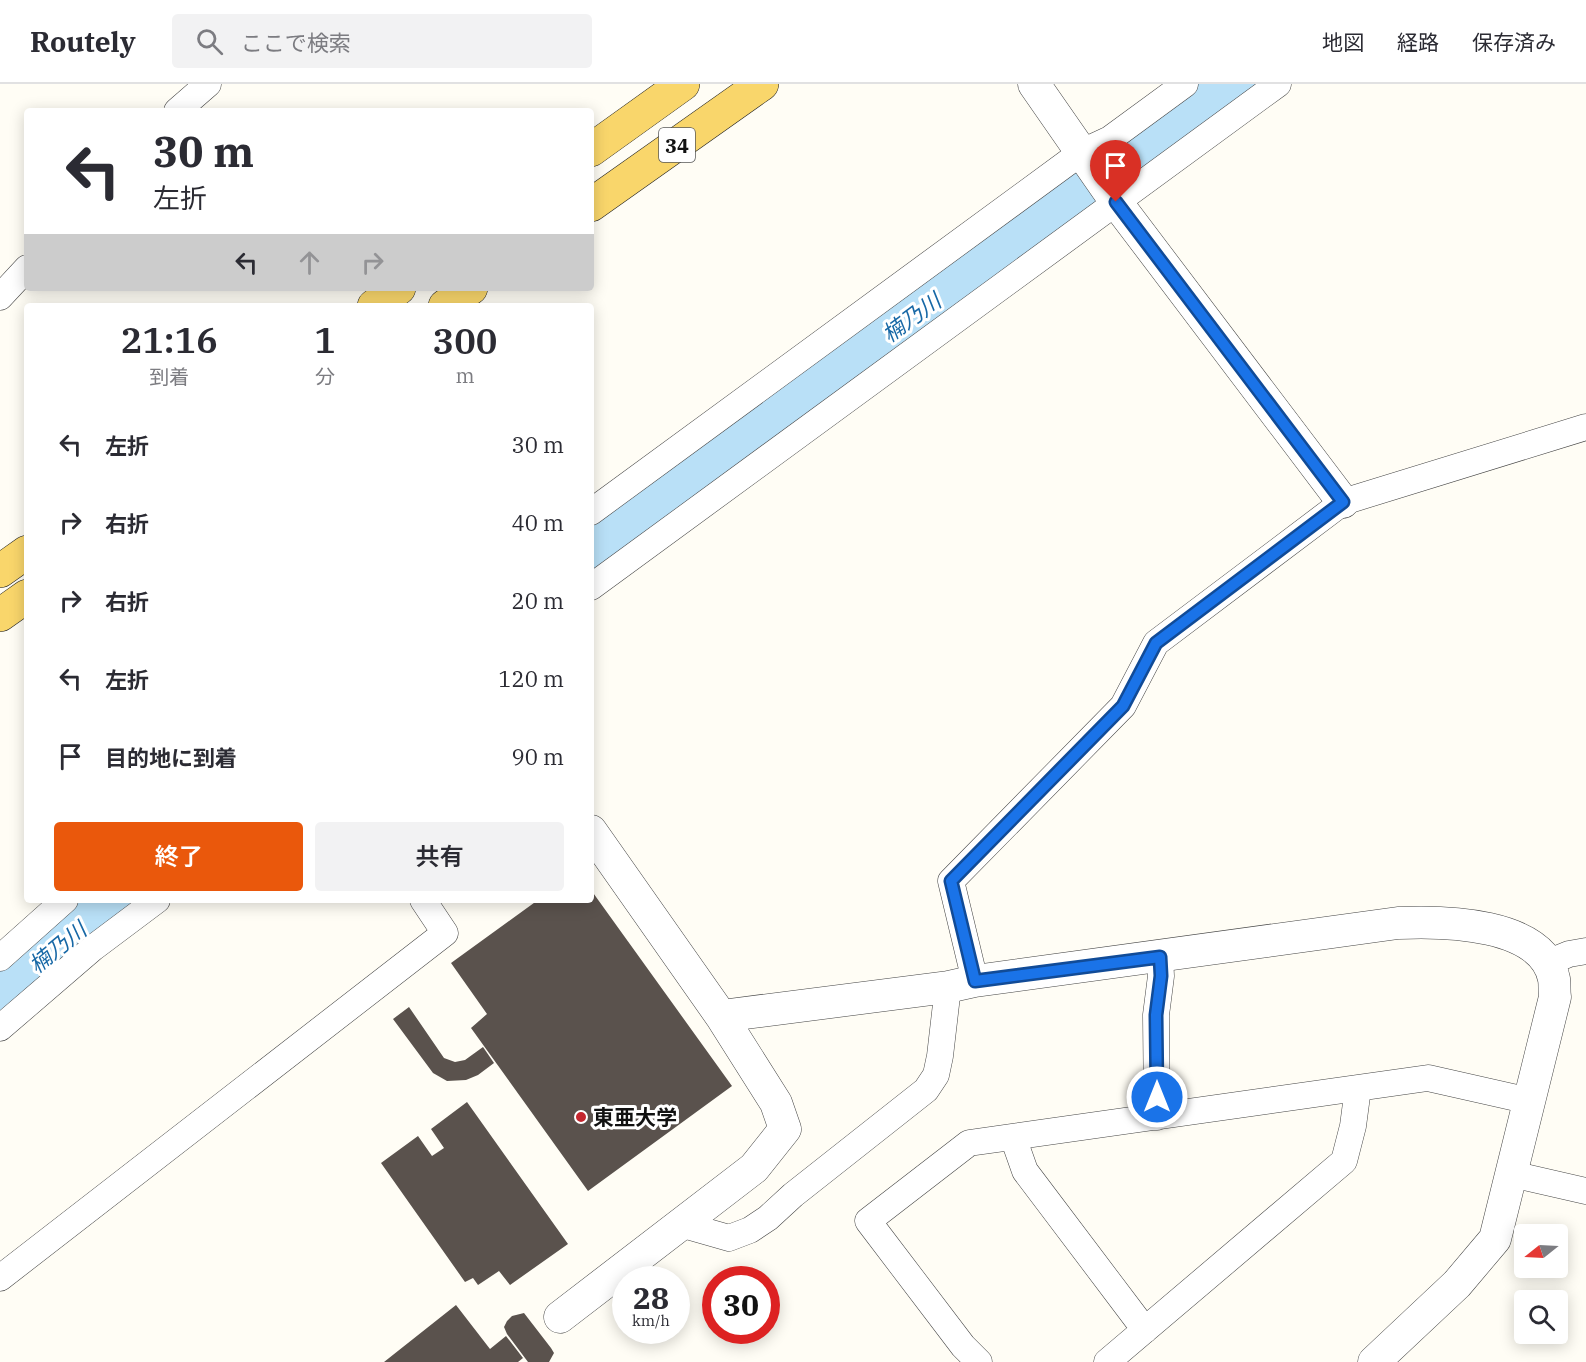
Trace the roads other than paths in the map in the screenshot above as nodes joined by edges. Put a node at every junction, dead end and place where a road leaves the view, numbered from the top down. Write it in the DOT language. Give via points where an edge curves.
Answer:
graph roads {
  1 [pos="208,84"];
  2 [pos="683,84"];
  3 [pos="762,84"];
  4 [pos="1035,84"];
  5 [pos="1185,84"];
  6 [pos="1278,84"];
  7 [pos="180,108"];
  8 [pos="594,148"];
  9 [pos="1084,156"];
  10 [pos="1113,197"];
  11 [pos="594,203"];
  12 [pos="24,271"];
  13 [pos="395,291"];
  14 [pos="467,291"];
  15 [pos="0,297"];
  16 [pos="378,303"];
  17 [pos="449,303"];
  18 [pos="1586,427"];
  19 [pos="1343,502"];
  20 [pos="594,510"];
  21 [pos="24,554"];
  22 [pos="0,571"];
  23 [pos="594,585"];
  24 [pos="24,598"];
  25 [pos="0,615"];
  26 [pos="594,835"];
  27 [pos="61,903"];
  28 [pos="154,903"];
  29 [pos="425,903"];
  30 [pos="1586,951"];
  31 [pos="1160,957"];
  32 [pos="0,958"];
  33 [pos="1547,963"];
  34 [pos="962,984"];
  35 [pos="721,1016"];
  36 [pos="0,1028"];
  37 [pos="1358,1088"];
  38 [pos="1530,1101"];
  39 [pos="1157,1117"];
  40 [pos="1013,1137"];
  41 [pos="1511,1174"];
  42 [pos="1586,1191"];
  43 [pos="680,1224"];
  44 [pos="0,1278"];
  45 [pos="560,1317"];
  46 [pos="1145,1330"];
  47 [pos="979,1362"];
  48 [pos="1107,1362"];
  49 [pos="1374,1362"];
  1 -- 7 [label="street"];
  2 -- 8 [label="main road, 34"];
  3 -- 11 [label="main road, 34"];
  4 -- 9 [label="street"];
  5 -- 9 [label="street"];
  6 -- 10 [label="street"];
  9 -- 10 [label="street"];
  9 -- 20 [label="street"];
  10 -- 19 [label="street"];
  10 -- 23 [label="street"];
  12 -- 15 [label="street"];
  13 -- 16 [label="main road"];
  14 -- 17 [label="main road"];
  18 -- 19 [label="street"];
  19 -- 34 [label="street" via="1156,643 1123,706 951,881"];
  21 -- 22 [label="main road"];
  24 -- 25 [label="main road"];
  26 -- 35 [label="street"];
  27 -- 32 [label="street"];
  28 -- 36 [label="street" via="93,948"];
  29 -- 44 [label="street" via="446,933"];
  30 -- 33 [label="street"];
  31 -- 33 [label="street" via="1398,923 1450,922 1521,939"];
  31 -- 34 [label="street"];
  31 -- 39 [label="street"];
  33 -- 38 [label="street" via="1554,978 1554,997"];
  34 -- 35 [label="street"];
  34 -- 43 [label="street" via="936,1075 926,1090 750,1230 729,1238"];
  35 -- 43 [label="street" via="776,1102 785,1129 753,1168"];
  37 -- 38 [label="street" via="1428,1078"];
  37 -- 39 [label="street"];
  37 -- 46 [label="street" via="1344,1161"];
  38 -- 41 [label="street"];
  39 -- 40 [label="street"];
  40 -- 46 [label="street" via="1025,1171"];
  40 -- 47 [label="street" via="969,1143 868,1221"];
  41 -- 42 [label="street"];
  41 -- 49 [label="street" via="1495,1239 1457,1284"];
  43 -- 45 [label="street"];
  46 -- 48 [label="street"];
}
